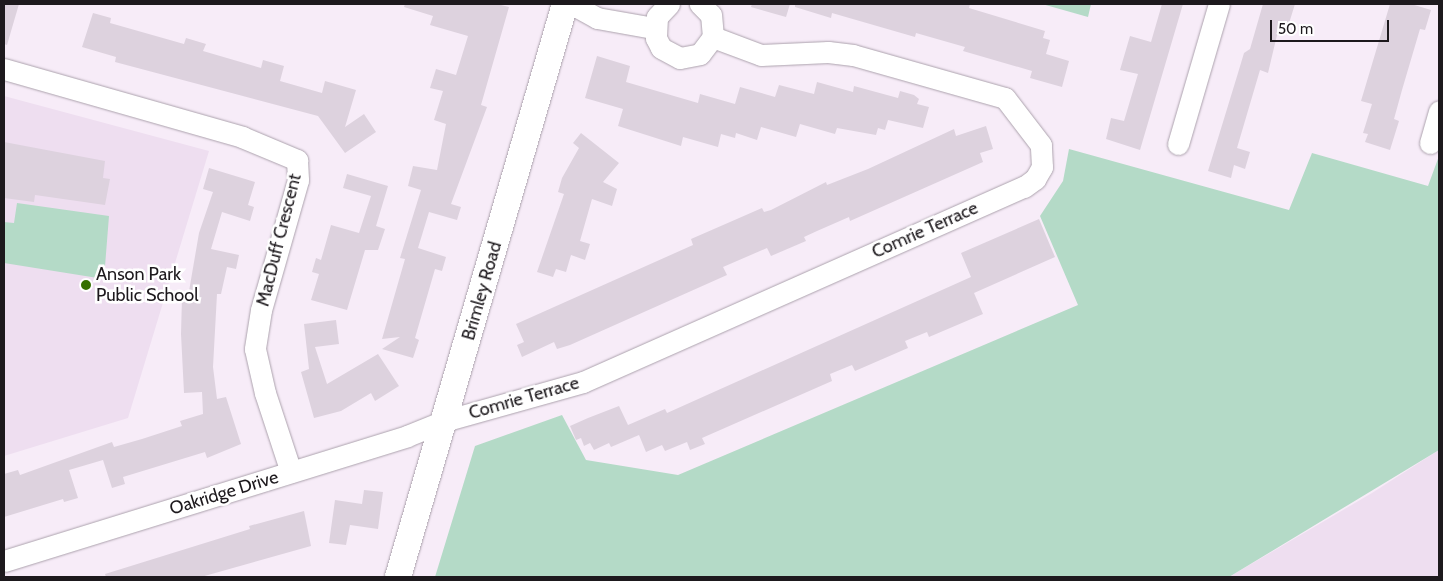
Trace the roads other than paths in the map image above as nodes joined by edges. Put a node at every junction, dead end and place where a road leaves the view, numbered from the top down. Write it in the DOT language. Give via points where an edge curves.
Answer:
graph roads {
  1 [pos="565,4"];
  2 [pos="572,4"];
  3 [pos="669,4"];
  4 [pos="700,4"];
  5 [pos="1219,4"];
  6 [pos="654,28"];
  7 [pos="713,37"];
  8 [pos="4,69"];
  9 [pos="1439,112"];
  10 [pos="1430,142"];
  11 [pos="1178,144"];
  12 [pos="444,421"];
  13 [pos="291,472"];
  14 [pos="4,561"];
  15 [pos="398,577"];
  1 -- 12 [label="main road, Brimley Road"];
  2 -- 6 [label="street" via="597,18"];
  3 -- 6 [label="street" via="657,17"];
  4 -- 7 [label="street" via="711,15"];
  5 -- 11 [label="street"];
  6 -- 7 [label="street" via="661,48 680,58 700,54"];
  7 -- 12 [label="street, Comrie Terrace" via="761,55 828,52 853,55 1005,98 1041,145 1042,168 1024,187 583,382"];
  8 -- 13 [label="street, MacDuff Crescent" via="242,136 297,160 298,180 261,310 255,349 265,393"];
  9 -- 10 [label="street"];
  12 -- 13 [label="street, Oakridge Drive" via="407,436"];
  12 -- 15 [label="main road, Brimley Road"];
  13 -- 14 [label="street, Oakridge Drive"];
}
